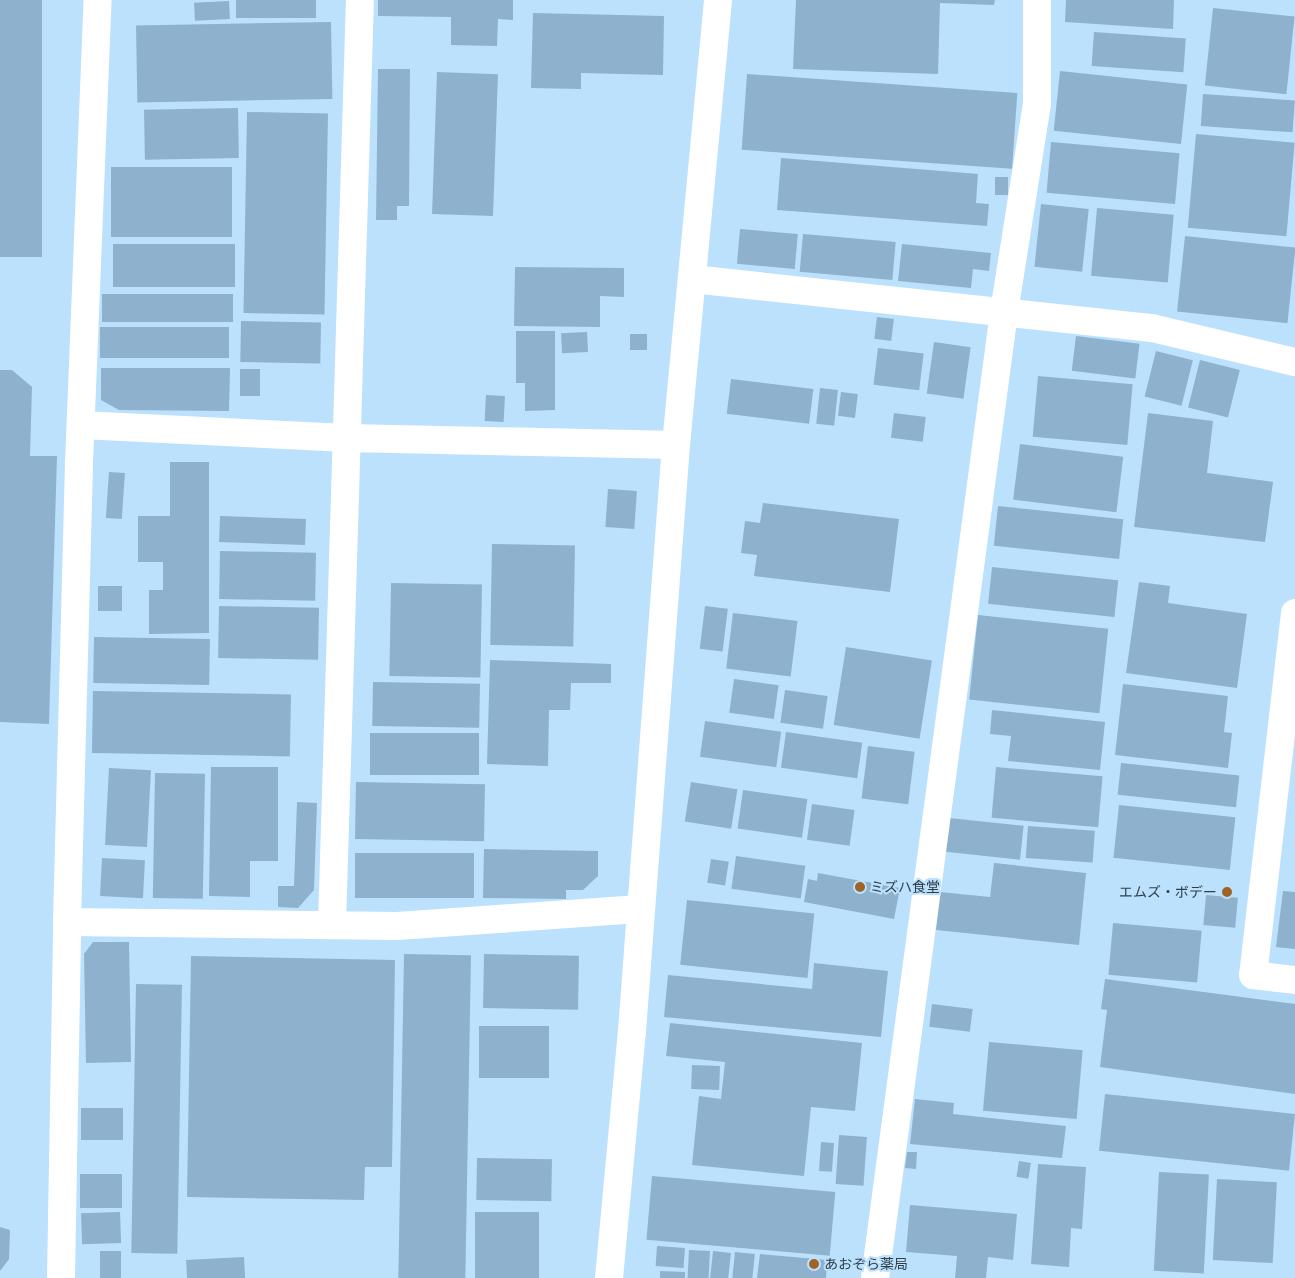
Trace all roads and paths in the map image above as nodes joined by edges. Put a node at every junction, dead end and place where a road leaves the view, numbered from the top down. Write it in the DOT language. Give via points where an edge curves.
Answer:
graph roads {
  1 [pos="98,0"];
  2 [pos="360,0"];
  3 [pos="718,0"];
  4 [pos="1037,0"];
  5 [pos="692,279"];
  6 [pos="1004,312"];
  7 [pos="1295,362"];
  8 [pos="81,425"];
  9 [pos="347,438"];
  10 [pos="676,445"];
  11 [pos="1295,613"];
  12 [pos="639,909"];
  13 [pos="67,922"];
  14 [pos="332,925"];
  15 [pos="1295,980"];
  16 [pos="61,1278"];
  17 [pos="609,1278"];
  18 [pos="875,1278"];
  1 -- 8 [label="street"];
  2 -- 9 [label="street"];
  3 -- 5 [label="street"];
  4 -- 6 [label="street" via="1038,102"];
  5 -- 6 [label="street"];
  5 -- 10 [label="street"];
  6 -- 7 [label="street" via="1152,328"];
  6 -- 18 [label="street"];
  8 -- 9 [label="street"];
  8 -- 13 [label="street"];
  9 -- 10 [label="street"];
  9 -- 14 [label="street"];
  10 -- 12 [label="street"];
  11 -- 15 [label="street" via="1253,975"];
  12 -- 14 [label="street" via="396,926"];
  12 -- 17 [label="street" via="632,1031"];
  13 -- 14 [label="street"];
  13 -- 16 [label="street"];
}
